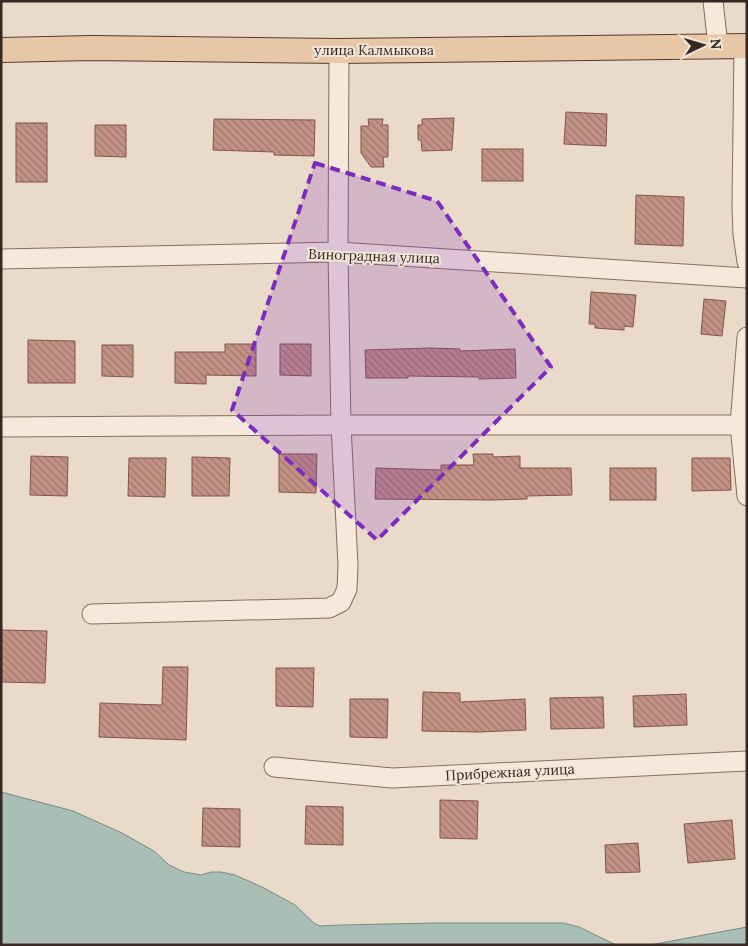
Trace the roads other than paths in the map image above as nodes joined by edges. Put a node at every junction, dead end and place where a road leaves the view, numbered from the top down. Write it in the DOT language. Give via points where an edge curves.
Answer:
graph roads {
  1 [pos="712,1"];
  2 [pos="718,46"];
  3 [pos="745,46"];
  4 [pos="1,50"];
  5 [pos="339,51"];
  6 [pos="338,252"];
  7 [pos="1,259"];
  8 [pos="747,262"];
  9 [pos="747,278"];
  10 [pos="747,337"];
  11 [pos="740,424"];
  12 [pos="341,425"];
  13 [pos="1,427"];
  14 [pos="747,495"];
  15 [pos="92,614"];
  16 [pos="747,761"];
  17 [pos="274,767"];
  1 -- 2 [label="street"];
  2 -- 3 [label="main road, улица Калмыкова"];
  2 -- 5 [label="main road, улица Калмыкова"];
  3 -- 8 [label="street" via="742,206"];
  4 -- 5 [label="main road, улица Калмыкова"];
  5 -- 6 [label="street"];
  6 -- 7 [label="street, Виноградная улица"];
  6 -- 9 [label="street, Виноградная улица"];
  6 -- 12 [label="street"];
  10 -- 11 [label="street"];
  11 -- 12 [label="street"];
  11 -- 14 [label="street"];
  12 -- 13 [label="street"];
  12 -- 15 [label="street" via="348,565 347,589 341,602 329,608"];
  16 -- 17 [label="street, Прибрежная улица" via="392,778"];
}
